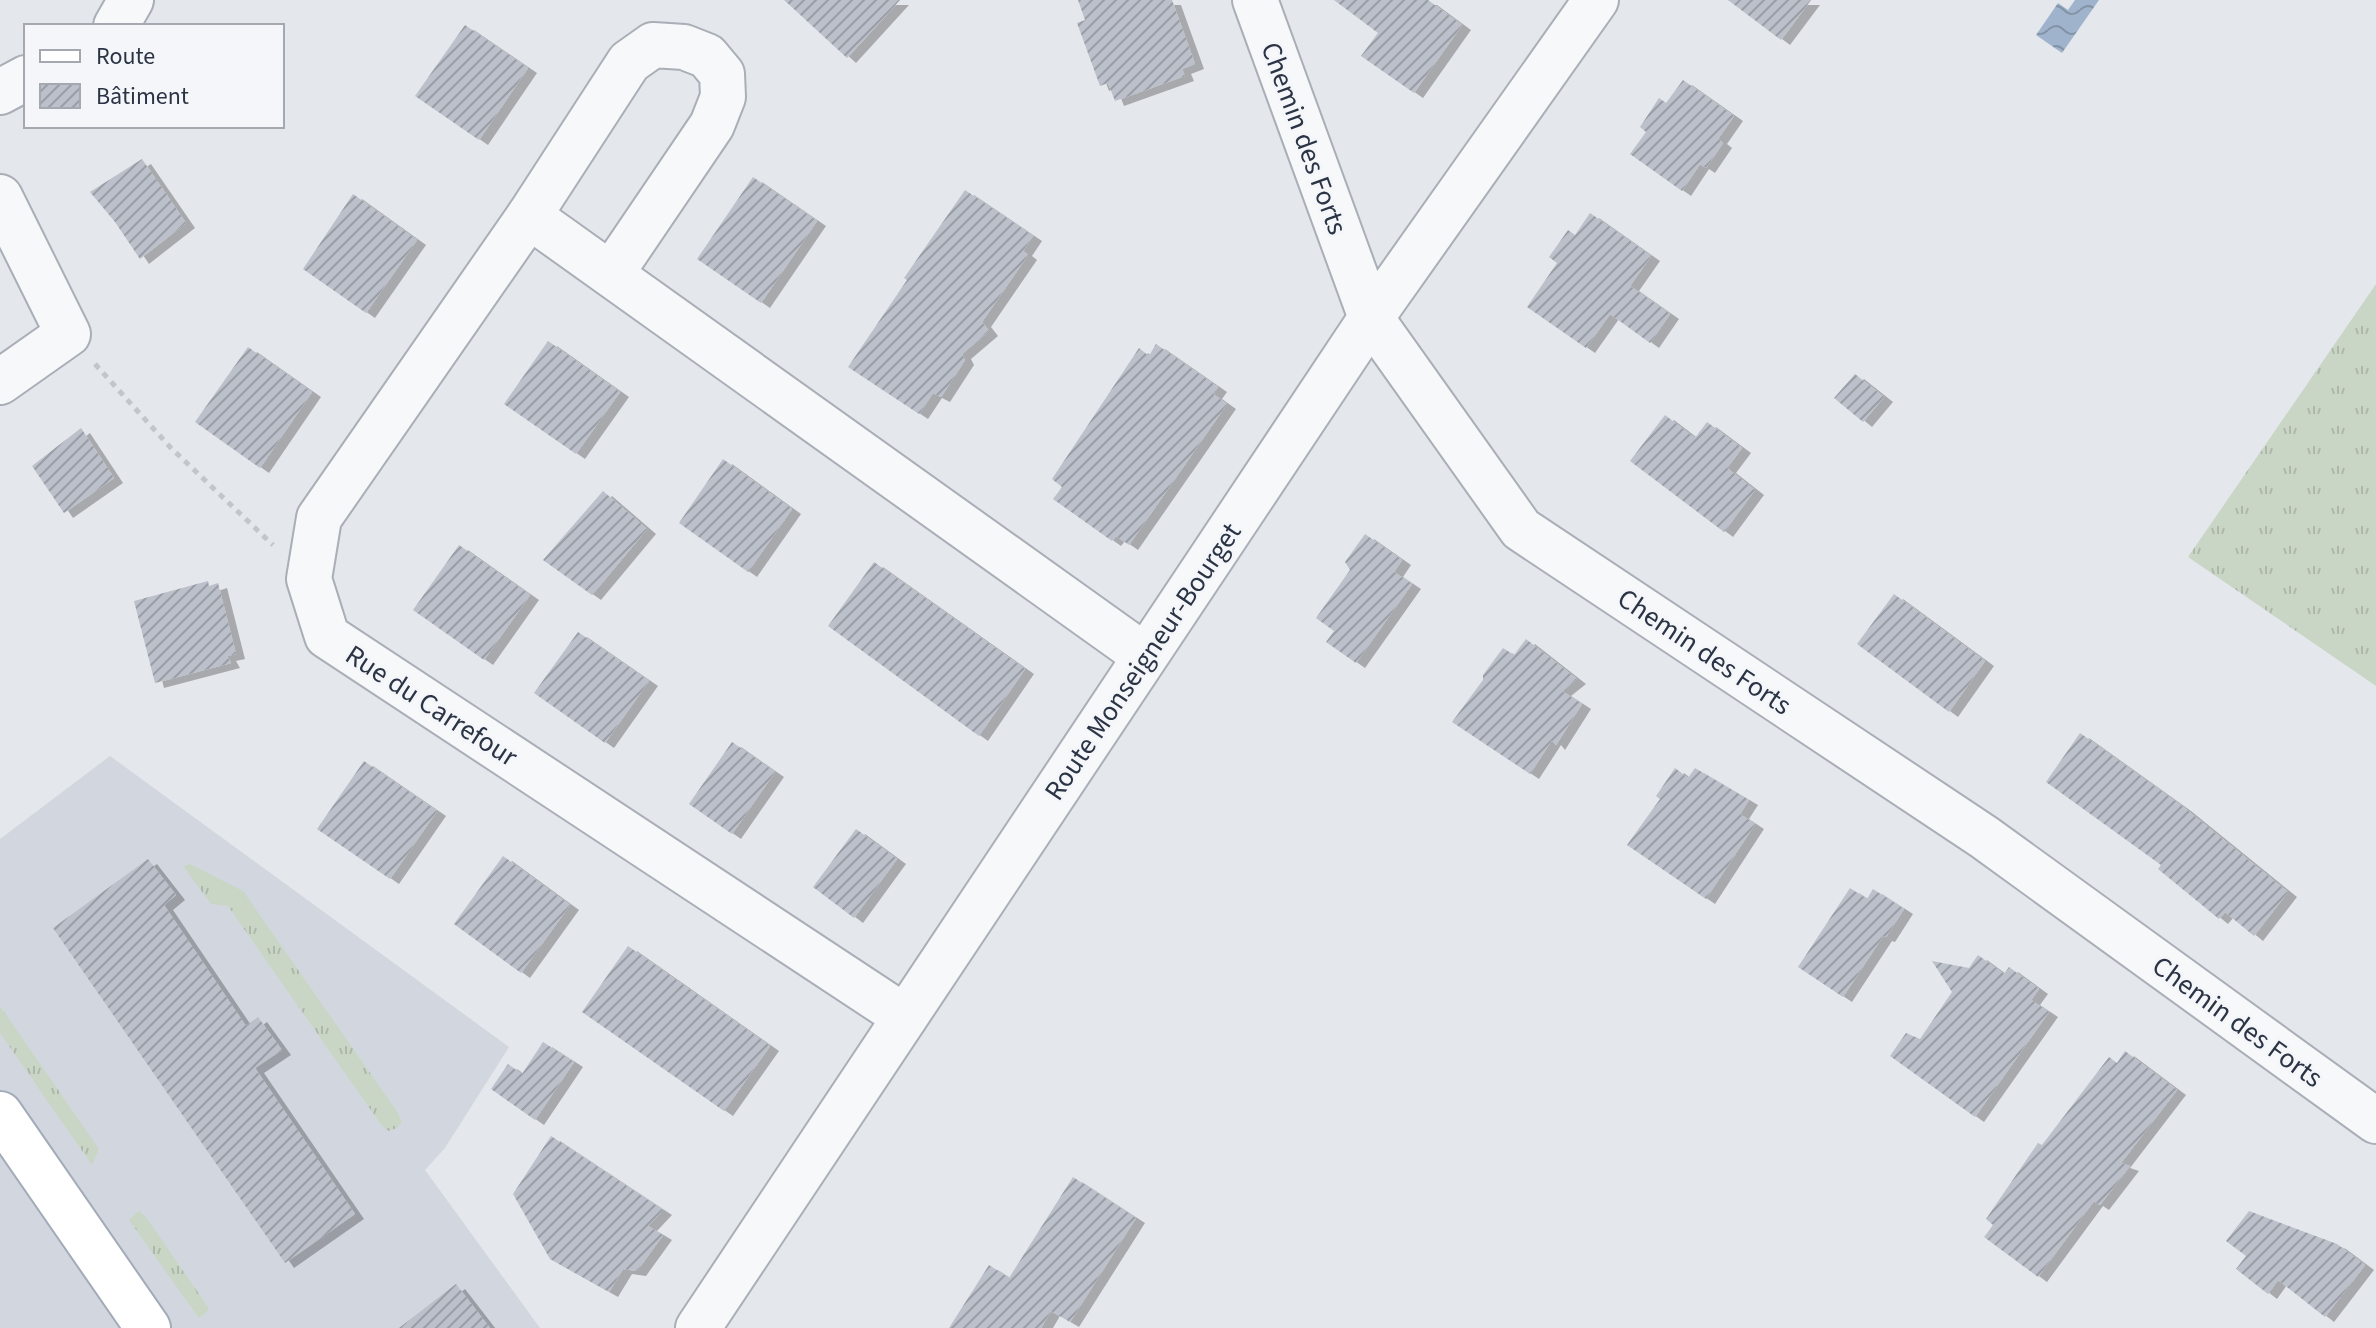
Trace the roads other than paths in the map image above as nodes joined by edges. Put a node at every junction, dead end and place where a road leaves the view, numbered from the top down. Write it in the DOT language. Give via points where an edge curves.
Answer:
graph roads {
  1 [pos="131,0"];
  2 [pos="1255,0"];
  3 [pos="1596,0"];
  4 [pos="117,24"];
  5 [pos="24,79"];
  6 [pos="0,92"];
  7 [pos="0,197"];
  8 [pos="529,216"];
  9 [pos="611,274"];
  10 [pos="1371,318"];
  11 [pos="0,382"];
  12 [pos="1145,656"];
  13 [pos="905,1017"];
  14 [pos="0,1114"];
  15 [pos="2376,1121"];
  16 [pos="148,1328"];
  17 [pos="698,1328"];
  1 -- 4 [label="street"];
  2 -- 10 [label="street, Chemin des Forts"];
  3 -- 10 [label="street, Route Monseigneur-Bourget"];
  5 -- 6 [label="street"];
  7 -- 11 [label="street" via="68,334"];
  8 -- 9 [label="street"];
  8 -- 9 [label="street, Rue du Carrefour" via="629,62 653,45 684,47 707,56 722,74 723,97 712,125"];
  8 -- 13 [label="street, Rue du Carrefour" via="319,518 309,579 327,636"];
  9 -- 12 [label="street"];
  10 -- 12 [label="street, Route Monseigneur-Bourget"];
  10 -- 15 [label="street, Chemin des Forts" via="1521,529 1984,837"];
  12 -- 13 [label="street, Route Monseigneur-Bourget"];
  13 -- 17 [label="street, Route Monseigneur-Bourget"];
  14 -- 16 [label="main road"];
}
